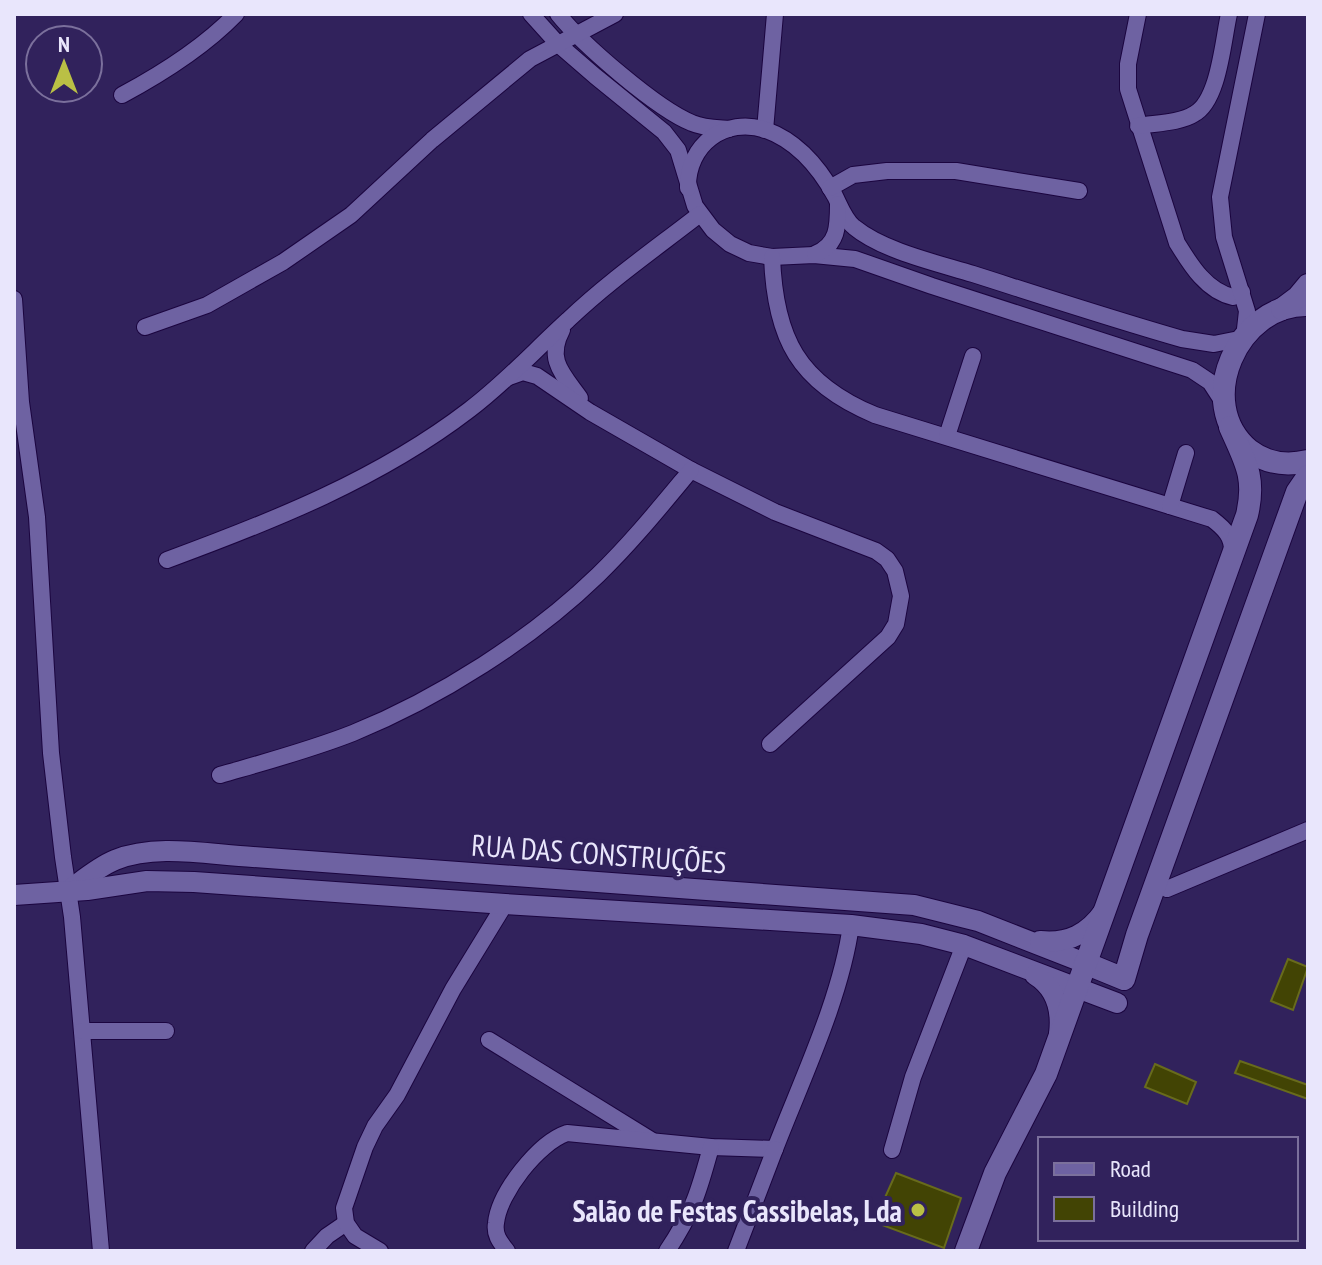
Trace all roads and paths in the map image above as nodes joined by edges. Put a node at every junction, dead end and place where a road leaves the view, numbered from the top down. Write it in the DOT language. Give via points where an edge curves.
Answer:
graph roads {
  1 [pos="236,14"];
  2 [pos="531,14"];
  3 [pos="558,14"];
  4 [pos="615,14"];
  5 [pos="775,14"];
  6 [pos="1138,14"];
  7 [pos="1229,14"];
  8 [pos="1257,14"];
  9 [pos="577,33"];
  10 [pos="558,44"];
  11 [pos="122,95"];
  12 [pos="1138,126"];
  13 [pos="731,129"];
  14 [pos="765,130"];
  15 [pos="688,188"];
  16 [pos="1079,191"];
  17 [pos="834,195"];
  18 [pos="700,214"];
  19 [pos="814,255"];
  20 [pos="772,257"];
  21 [pos="1308,285"];
  22 [pos="1242,292"];
  23 [pos="14,299"];
  24 [pos="1308,305"];
  25 [pos="1281,310"];
  26 [pos="567,320"];
  27 [pos="145,327"];
  28 [pos="1244,338"];
  29 [pos="973,356"];
  30 [pos="509,377"];
  31 [pos="18,402"];
  32 [pos="1223,402"];
  33 [pos="590,412"];
  34 [pos="1230,427"];
  35 [pos="947,436"];
  36 [pos="1186,453"];
  37 [pos="1308,461"];
  38 [pos="691,470"];
  39 [pos="1308,476"];
  40 [pos="1250,500"];
  41 [pos="1170,506"];
  42 [pos="1212,519"];
  43 [pos="1231,558"];
  44 [pos="167,560"];
  45 [pos="770,744"];
  46 [pos="220,775"];
  47 [pos="1308,830"];
  48 [pos="1167,889"];
  49 [pos="68,891"];
  50 [pos="14,895"];
  51 [pos="505,904"];
  52 [pos="1107,907"];
  53 [pos="851,925"];
  54 [pos="1020,937"];
  55 [pos="964,945"];
  56 [pos="1007,960"];
  57 [pos="1085,963"];
  58 [pos="1077,987"];
  59 [pos="1117,1003"];
  60 [pos="82,1031"];
  61 [pos="166,1031"];
  62 [pos="489,1040"];
  63 [pos="1057,1040"];
  64 [pos="653,1142"];
  65 [pos="711,1147"];
  66 [pos="775,1149"];
  67 [pos="892,1150"];
  68 [pos="346,1223"];
  69 [pos="101,1251"];
  70 [pos="313,1251"];
  71 [pos="380,1251"];
  72 [pos="507,1251"];
  73 [pos="667,1251"];
  74 [pos="736,1251"];
  75 [pos="966,1251"];
  1 -- 11 [label="street" via="158,76"];
  2 -- 10 [label="street"];
  3 -- 9 [label="street"];
  4 -- 9 [label="street"];
  5 -- 14 [label="street"];
  6 -- 12 [label="street" via="1127,75"];
  7 -- 12 [label="street" via="1211,95 1201,109 1192,116"];
  8 -- 22 [label="street" via="1220,197 1224,237"];
  9 -- 10 [label="street"];
  9 -- 13 [label="street" via="676,116 696,125"];
  10 -- 15 [label="street" via="664,132 678,150"];
  10 -- 27 [label="street" via="530,59 351,215 283,262 207,305"];
  12 -- 22 [label="street" via="1177,243 1188,261 1213,288 1233,297"];
  13 -- 14 [label="street"];
  13 -- 15 [label="street" via="699,149 689,166"];
  14 -- 17 [label="street" via="787,140 808,159"];
  15 -- 18 [label="street"];
  16 -- 17 [label="street" via="956,171 887,171 853,175"];
  17 -- 19 [label="street" via="834,240"];
  17 -- 28 [label="street" via="862,232 899,250 1182,339 1214,344"];
  18 -- 20 [label="street" via="730,244"];
  18 -- 26 [label="street"];
  19 -- 20 [label="street"];
  19 -- 32 [label="street" via="855,259 1192,370 1210,382"];
  20 -- 35 [label="street" via="779,321 793,352 813,377 854,406"];
  21 -- 25 [label="main road"];
  22 -- 25 [label="street" via="1259,307"];
  22 -- 28 [label="street" via="1247,311"];
  23 -- 31 [label="street"];
  24 -- 25 [label="main road"];
  25 -- 28 [label="main road"];
  26 -- 30 [label="street"];
  26 -- 33 [label="street" via="554,344 554,357"];
  28 -- 32 [label="main road" via="1229,364"];
  29 -- 35 [label="street"];
  30 -- 33 [label="street" via="523,372 537,376"];
  30 -- 44 [label="street" via="468,411 368,475 255,528"];
  31 -- 49 [label="street" via="37,517 51,753"];
  32 -- 34 [label="main road"];
  33 -- 38 [label="street"];
  34 -- 37 [label="main road" via="1262,458 1286,465"];
  34 -- 40 [label="main road" via="1249,471"];
  35 -- 41 [label="street"];
  36 -- 41 [label="street"];
  38 -- 45 [label="street" via="775,512 876,551 887,559 899,583 901,609 888,637"];
  38 -- 46 [label="street" via="596,576 482,665 354,732"];
  39 -- 57 [label="main road, RUA DAS CONSTRUÇÕES" via="1297,492 1124,979"];
  40 -- 42 [label="street" via="1231,516"];
  40 -- 43 [label="main road"];
  41 -- 42 [label="street"];
  42 -- 43 [label="street" via="1228,533"];
  43 -- 52 [label="main road"];
  47 -- 48 [label="street"];
  49 -- 50 [label="street, RUA DAS CONSTRUÇÕES"];
  49 -- 51 [label="street, RUA DAS CONSTRUÇÕES" via="182,881"];
  49 -- 54 [label="street, RUA DAS CONSTRUÇÕES" via="117,859 173,852 914,905"];
  49 -- 60 [label="street"];
  51 -- 53 [label="street, RUA DAS CONSTRUÇÕES"];
  51 -- 68 [label="street" via="375,1126 344,1208"];
  52 -- 54 [label="street" via="1090,928 1069,939"];
  52 -- 57 [label="main road"];
  53 -- 55 [label="street, RUA DAS CONSTRUÇÕES"];
  53 -- 66 [label="street" via="820,1034"];
  54 -- 57 [label="street, RUA DAS CONSTRUÇÕES"];
  55 -- 56 [label="street, RUA DAS CONSTRUÇÕES"];
  55 -- 67 [label="street" via="913,1077"];
  56 -- 58 [label="street, RUA DAS CONSTRUÇÕES"];
  56 -- 63 [label="street" via="1052,991 1060,1014"];
  57 -- 58 [label="main road"];
  58 -- 59 [label="street, RUA DAS CONSTRUÇÕES"];
  58 -- 63 [label="main road"];
  60 -- 61 [label="street"];
  60 -- 69 [label="street"];
  62 -- 64 [label="street"];
  63 -- 75 [label="main road" via="1030,1108 995,1173"];
  64 -- 65 [label="street"];
  64 -- 72 [label="street" via="567,1133 547,1143 500,1210 497,1239"];
  65 -- 66 [label="street"];
  65 -- 73 [label="street" via="698,1198"];
  66 -- 74 [label="street"];
  68 -- 70 [label="street"];
  68 -- 71 [label="street" via="355,1236"];
}
